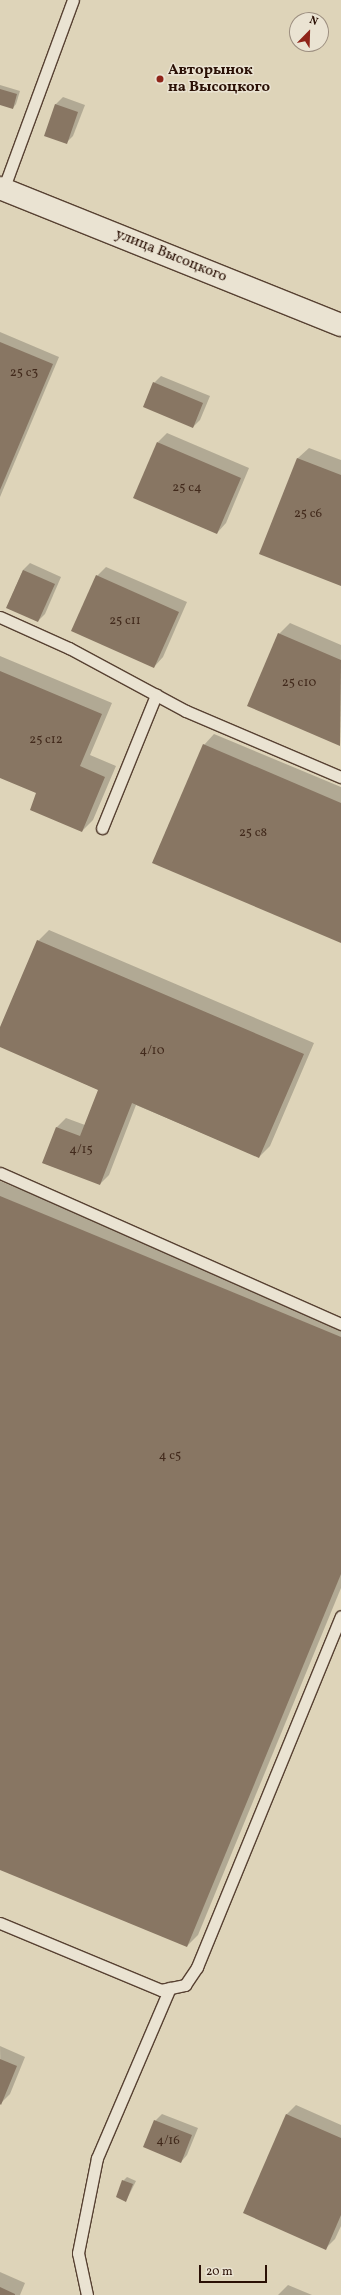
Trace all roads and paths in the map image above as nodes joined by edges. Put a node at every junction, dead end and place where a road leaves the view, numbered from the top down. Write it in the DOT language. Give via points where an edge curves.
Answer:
graph roads {
  1 [pos="73,0"];
  2 [pos="2,189"];
  3 [pos="341,325"];
  4 [pos="0,617"];
  5 [pos="156,695"];
  6 [pos="341,777"];
  7 [pos="102,828"];
  8 [pos="0,1173"];
  9 [pos="341,1324"];
  10 [pos="341,1616"];
  11 [pos="0,1923"];
  12 [pos="170,1988"];
  13 [pos="87,2295"];
  1 -- 2 [label="lane"];
  2 -- 3 [label="street, улица Высоцкого"];
  4 -- 5 [label="lane" via="69,648"];
  5 -- 6 [label="lane" via="186,711"];
  5 -- 7 [label="lane"];
  8 -- 9 [label="lane"];
  10 -- 12 [label="lane" via="197,1967 185,1985"];
  11 -- 12 [label="lane" via="161,1990"];
  12 -- 13 [label="lane" via="97,2158 78,2253"];
}
